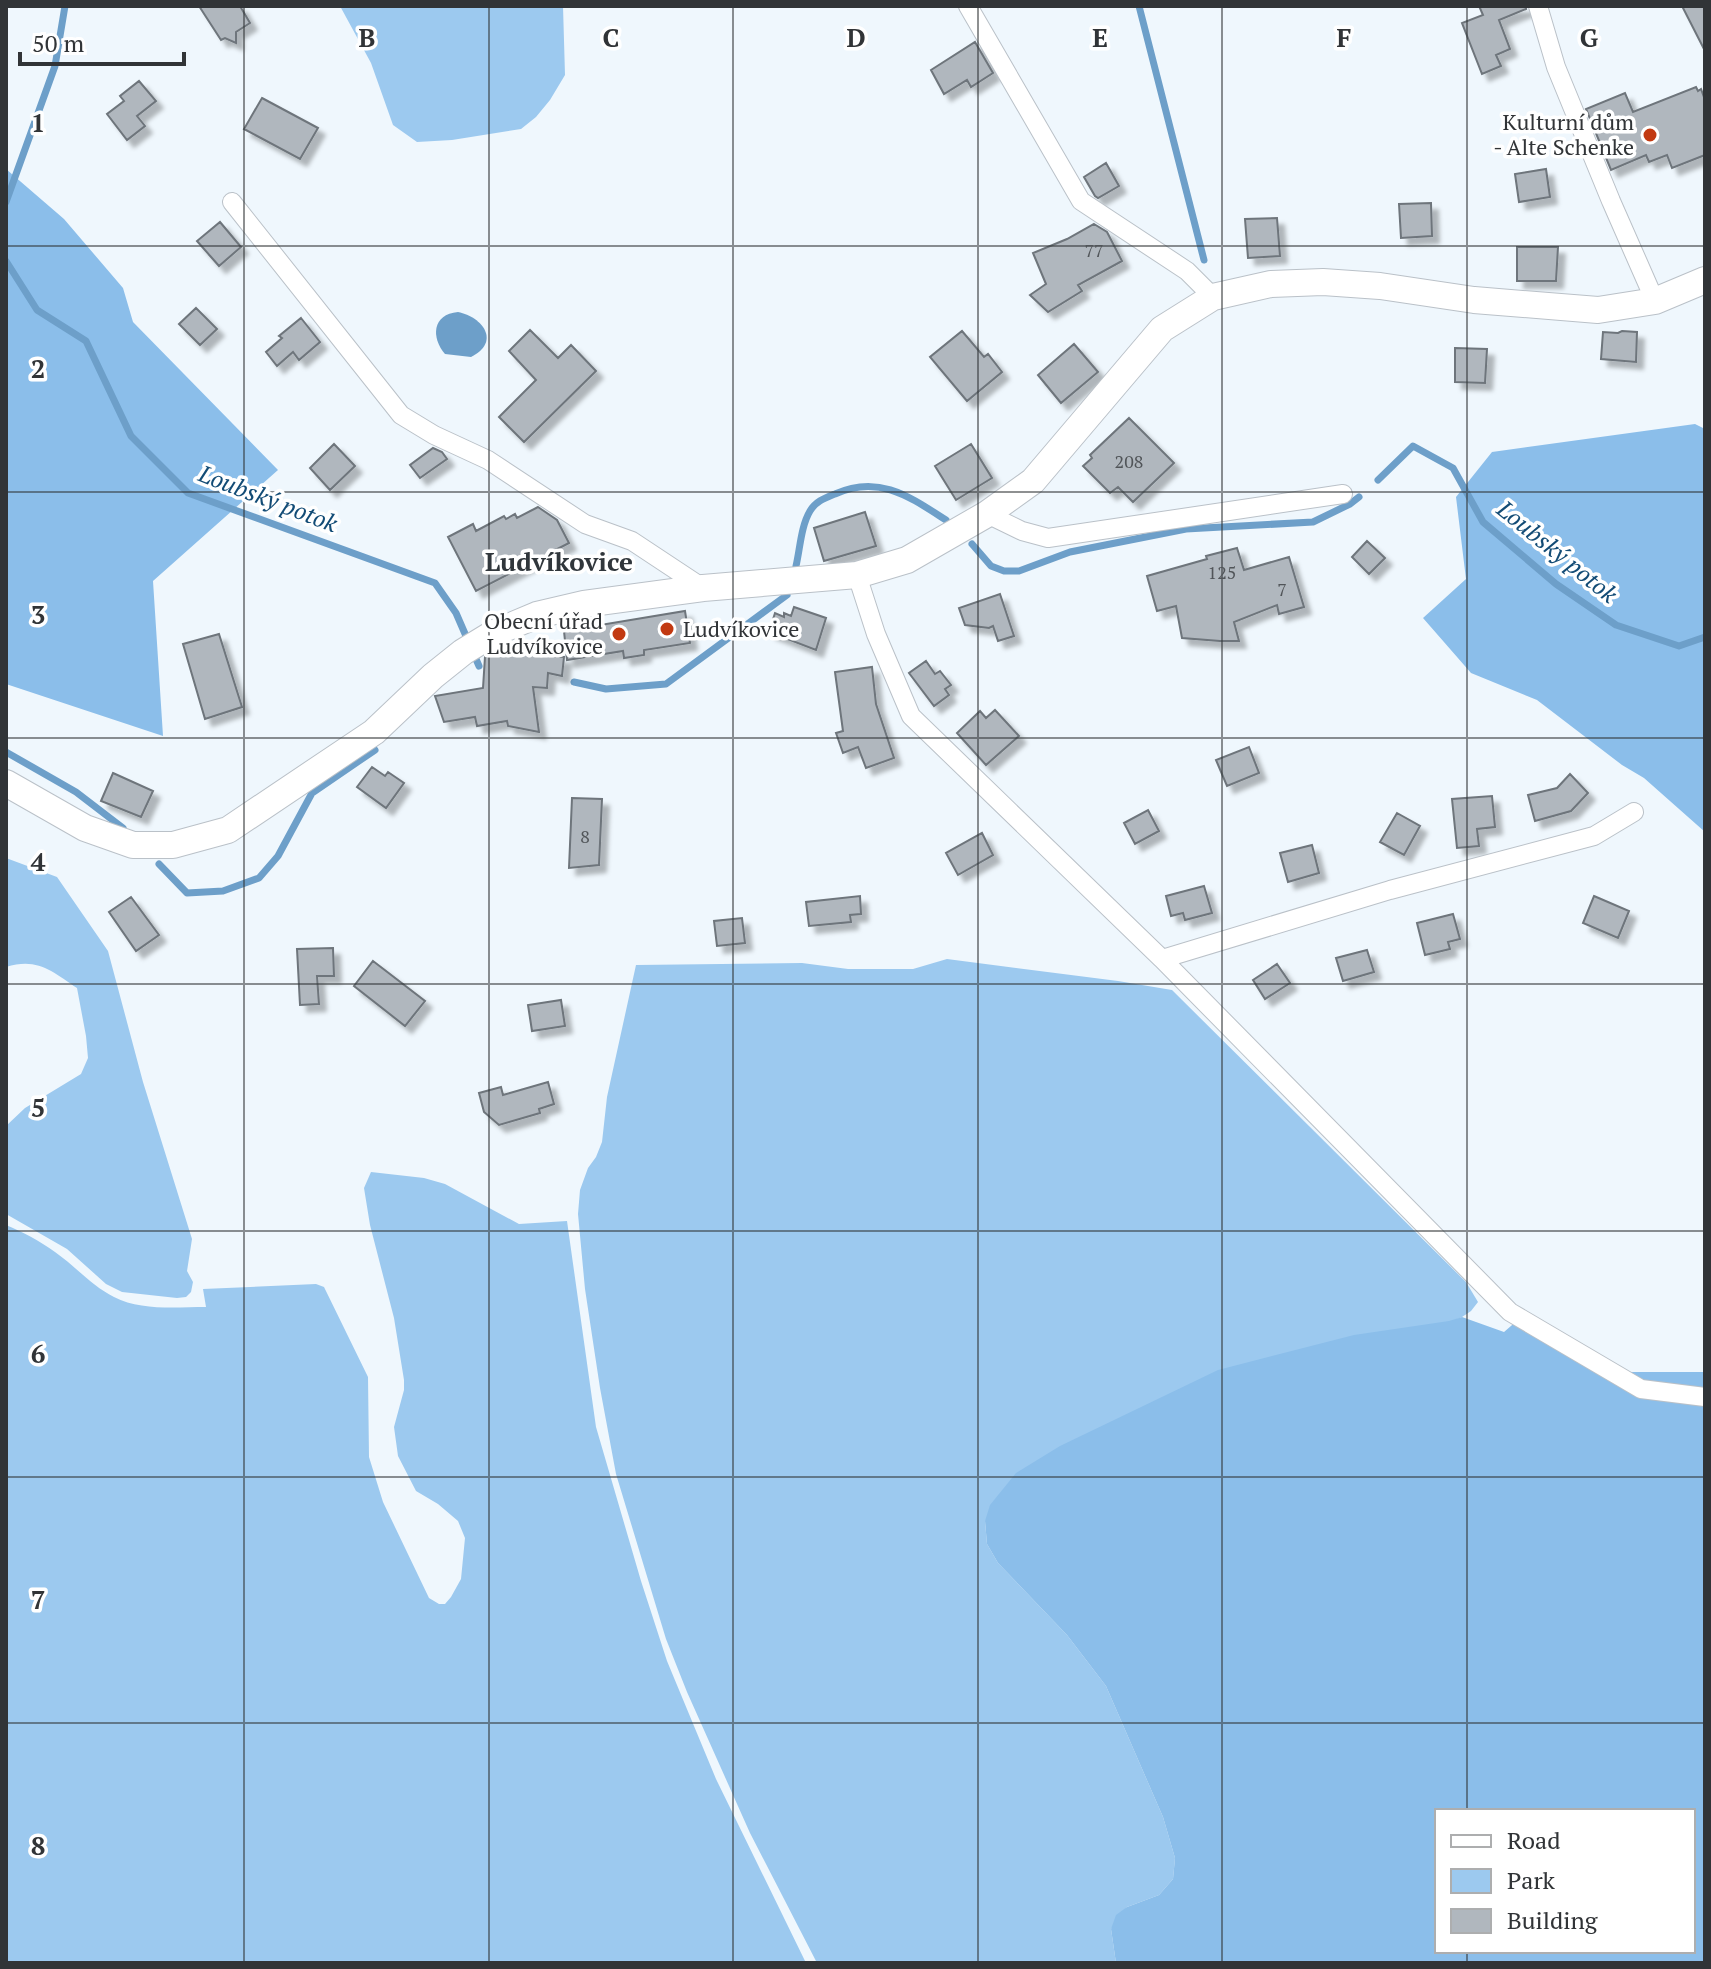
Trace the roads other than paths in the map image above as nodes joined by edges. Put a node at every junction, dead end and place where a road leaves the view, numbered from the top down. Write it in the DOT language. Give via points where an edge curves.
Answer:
graph roads {
  1 [pos="968,6"];
  2 [pos="1538,6"];
  3 [pos="232,202"];
  4 [pos="1705,280"];
  5 [pos="1213,297"];
  6 [pos="1655,301"];
  7 [pos="1343,494"];
  8 [pos="987,514"];
  9 [pos="857,575"];
  10 [pos="703,588"];
  11 [pos="6,783"];
  12 [pos="1634,812"];
  13 [pos="1162,959"];
  14 [pos="1705,1397"];
  1 -- 5 [label="street" via="1081,201 1187,271"];
  2 -- 6 [label="street" via="1556,67"];
  3 -- 10 [label="street" via="401,415 488,460 585,524 632,541"];
  4 -- 6 [label="street"];
  5 -- 6 [label="street" via="1271,284 1323,282 1598,310"];
  5 -- 8 [label="street" via="1162,329 1033,481"];
  7 -- 8 [label="street" via="1048,538"];
  8 -- 9 [label="street" via="907,560"];
  9 -- 10 [label="street"];
  9 -- 13 [label="street" via="911,716"];
  10 -- 11 [label="street" via="584,604 494,633 433,676 374,732 228,830 173,845 133,845 85,828"];
  12 -- 13 [label="street" via="1594,836"];
  13 -- 14 [label="street" via="1510,1312 1641,1389"];
}
